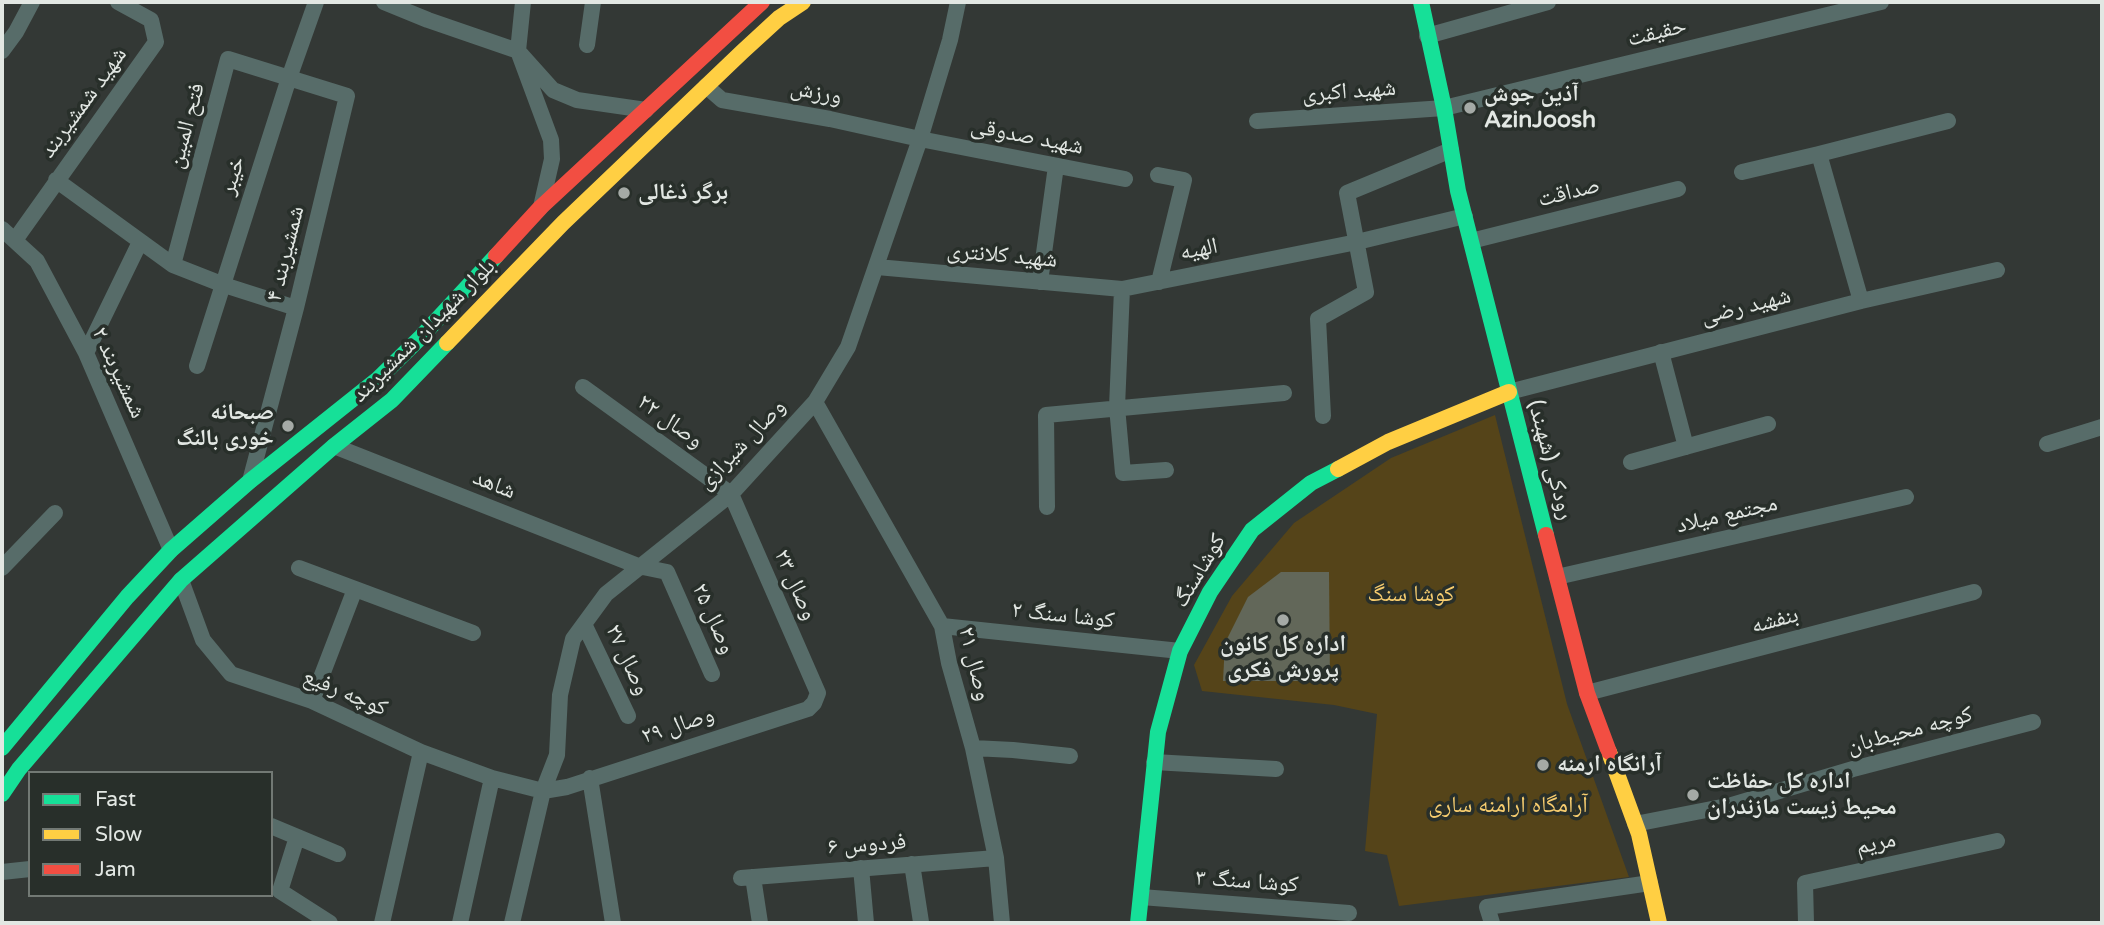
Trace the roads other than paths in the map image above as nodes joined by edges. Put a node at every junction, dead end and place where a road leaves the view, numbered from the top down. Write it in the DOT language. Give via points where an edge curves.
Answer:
graph roads {
  1 [pos="32,2"];
  2 [pos="118,2"];
  3 [pos="316,2"];
  4 [pos="384,2"];
  5 [pos="523,2"];
  6 [pos="593,2"];
  7 [pos="762,2"];
  8 [pos="803,2"];
  9 [pos="958,2"];
  10 [pos="1421,2"];
  11 [pos="1548,2"];
  12 [pos="1881,2"];
  13 [pos="1427,36"];
  14 [pos="587,45"];
  15 [pos="2,51"];
  16 [pos="518,51"];
  17 [pos="289,78"];
  18 [pos="706,86"];
  19 [pos="1444,108"];
  20 [pos="646,110"];
  21 [pos="1256,121"];
  22 [pos="1948,121"];
  23 [pos="920,139"];
  24 [pos="1451,150"];
  25 [pos="1819,154"];
  26 [pos="1056,166"];
  27 [pos="1742,172"];
  28 [pos="1158,175"];
  29 [pos="1125,179"];
  30 [pos="56,180"];
  31 [pos="1678,189"];
  32 [pos="541,207"];
  33 [pos="1465,216"];
  34 [pos="2,229"];
  35 [pos="15,240"];
  36 [pos="1471,241"];
  37 [pos="140,242"];
  38 [pos="1357,242"];
  39 [pos="173,265"];
  40 [pos="877,267"];
  41 [pos="1997,270"];
  42 [pos="1040,282"];
  43 [pos="1159,282"];
  44 [pos="224,285"];
  45 [pos="1122,289"];
  46 [pos="1861,301"];
  47 [pos="296,308"];
  48 [pos="1661,352"];
  49 [pos="86,353"];
  50 [pos="197,366"];
  51 [pos="583,387"];
  52 [pos="1509,392"];
  53 [pos="1283,393"];
  54 [pos="815,402"];
  55 [pos="1117,407"];
  56 [pos="1323,416"];
  57 [pos="1768,424"];
  58 [pos="2102,427"];
  59 [pos="2047,444"];
  60 [pos="334,446"];
  61 [pos="1686,447"];
  62 [pos="1631,462"];
  63 [pos="1166,470"];
  64 [pos="250,481"];
  65 [pos="731,494"];
  66 [pos="1906,497"];
  67 [pos="1046,507"];
  68 [pos="55,513"];
  69 [pos="172,550"];
  70 [pos="638,566"];
  71 [pos="2,568"];
  72 [pos="299,568"];
  73 [pos="1557,577"];
  74 [pos="181,580"];
  75 [pos="355,589"];
  76 [pos="1974,592"];
  77 [pos="584,624"];
  78 [pos="942,626"];
  79 [pos="473,633"];
  80 [pos="1180,651"];
  81 [pos="712,674"];
  82 [pos="1587,693"];
  83 [pos="818,694"];
  84 [pos="312,701"];
  85 [pos="628,716"];
  86 [pos="2033,722"];
  87 [pos="2,748"];
  88 [pos="973,748"];
  89 [pos="421,752"];
  90 [pos="1070,756"];
  91 [pos="1154,762"];
  92 [pos="1276,769"];
  93 [pos="492,778"];
  94 [pos="590,778"];
  95 [pos="543,790"];
  96 [pos="2,794"];
  97 [pos="1635,824"];
  98 [pos="273,827"];
  99 [pos="297,837"];
  100 [pos="1997,841"];
  101 [pos="338,854"];
  102 [pos="996,858"];
  103 [pos="912,864"];
  104 [pos="861,868"];
  105 [pos="28,869"];
  106 [pos="2,872"];
  107 [pos="1650,883"];
  108 [pos="1141,897"];
  109 [pos="1349,913"];
  110 [pos="921,922"];
  111 [pos="330,923"];
  112 [pos="382,923"];
  113 [pos="460,923"];
  114 [pos="512,923"];
  115 [pos="613,923"];
  116 [pos="760,923"];
  117 [pos="866,923"];
  118 [pos="1002,923"];
  119 [pos="1138,923"];
  120 [pos="1492,923"];
  121 [pos="1659,923"];
  122 [pos="1806,923"];
  1 -- 15 [label="street"];
  2 -- 30 [label="street, شهید شمشیربند" via="151,20 156,42"];
  3 -- 17 [label="street, خیبر"];
  4 -- 16 [label="street"];
  5 -- 16 [label="street"];
  6 -- 14 [label="street"];
  7 -- 20 [label="main road, بلوار شهیدان شمشیربند"];
  8 -- 18 [label="main road, بلوار شهیدان شمشیربند" via="779,18"];
  9 -- 23 [label="street, وصال شیرازی"];
  10 -- 13 [label="main road, رودکی (شهبند)"];
  11 -- 13 [label="street"];
  12 -- 19 [label="street, حقیقت"];
  13 -- 19 [label="main road, رودکی (شهبند)"];
  16 -- 20 [label="street" via="553,90 577,100"];
  16 -- 32 [label="street" via="551,140 552,159"];
  17 -- 39 [label="street, فتح المبین" via="228,59"];
  17 -- 44 [label="street, خیبر"];
  17 -- 47 [label="street, شمشیربند ۴" via="347,96"];
  18 -- 23 [label="street, ورزش" via="723,100"];
  18 -- 60 [label="main road, بلوار شهیدان شمشیربند" via="563,223 392,400"];
  19 -- 21 [label="street, شهید اکبری"];
  19 -- 24 [label="main road, رودکی (شهبند)"];
  20 -- 32 [label="main road, بلوار شهیدان شمشیربند"];
  22 -- 25 [label="street"];
  23 -- 26 [label="street, شهید صدوقی"];
  23 -- 40 [label="street, وصال شیرازی"];
  24 -- 33 [label="main road, رودکی (شهبند)"];
  24 -- 38 [label="street" via="1347,193"];
  25 -- 27 [label="street"];
  25 -- 46 [label="street"];
  26 -- 29 [label="street, شهید صدوقی"];
  26 -- 42 [label="street"];
  28 -- 43 [label="street" via="1184,180"];
  30 -- 35 [label="street, شهید شمشیربند"];
  30 -- 37 [label="street"];
  31 -- 36 [label="street, صداقت"];
  32 -- 64 [label="main road, بلوار شهیدان شمشیربند" via="377,379"];
  33 -- 36 [label="main road, رودکی (شهبند)"];
  33 -- 38 [label="street, الهیه"];
  34 -- 35 [label="street, شمشیربند ۲"];
  35 -- 49 [label="street, شمشیربند ۲" via="37,261"];
  36 -- 52 [label="main road, رودکی (شهبند)"];
  37 -- 39 [label="street"];
  37 -- 49 [label="street"];
  38 -- 43 [label="street, الهیه"];
  38 -- 56 [label="street" via="1366,292 1318,319"];
  39 -- 44 [label="street"];
  40 -- 42 [label="street, شهید کلانتری"];
  40 -- 54 [label="street, وصال شیرازی" via="848,347"];
  41 -- 46 [label="street, شهید رضی"];
  42 -- 45 [label="street, شهید کلانتری"];
  43 -- 45 [label="street, الهیه"];
  44 -- 47 [label="street"];
  44 -- 50 [label="street, خیبر"];
  45 -- 55 [label="street"];
  46 -- 48 [label="street, شهید رضی"];
  47 -- 64 [label="street, شمشیربند ۴"];
  48 -- 52 [label="street, شهید رضی"];
  48 -- 61 [label="street"];
  49 -- 69 [label="street, شمشیربند ۲"];
  51 -- 65 [label="street, وصال ۲۲"];
  52 -- 73 [label="main road, رودکی (شهبند)"];
  52 -- 80 [label="main road, کوشاسنگ" via="1388,442 1311,483 1252,530 1210,592"];
  53 -- 55 [label="street"];
  54 -- 65 [label="street, وصال شیرازی"];
  54 -- 78 [label="street, وصال ۲۱"];
  55 -- 63 [label="street" via="1123,473"];
  55 -- 67 [label="street" via="1046,415"];
  57 -- 61 [label="street"];
  58 -- 59 [label="street"];
  60 -- 70 [label="street, شاهد"];
  60 -- 74 [label="main road, بلوار شهیدان شمشیربند"];
  61 -- 62 [label="street"];
  64 -- 69 [label="main road, بلوار شهیدان شمشیربند"];
  65 -- 70 [label="street, وصال شیرازی"];
  65 -- 83 [label="street, وصال ۲۳"];
  66 -- 73 [label="street, مجتمع میلاد"];
  68 -- 71 [label="street"];
  69 -- 87 [label="main road, بلوار شهیدان شمشیربند" via="127,597"];
  70 -- 77 [label="street, وصال شیرازی" via="606,594"];
  70 -- 81 [label="street, وصال ۲۵" via="667,572"];
  72 -- 75 [label="street"];
  73 -- 82 [label="main road, رودکی (شهبند)"];
  74 -- 84 [label="street, کوچه رفیع" via="203,640 231,674"];
  74 -- 96 [label="main road, بلوار شهیدان شمشیربند"];
  75 -- 79 [label="street"];
  75 -- 84 [label="street"];
  76 -- 82 [label="street, بنفشه"];
  77 -- 85 [label="street, وصال ۲۷"];
  77 -- 95 [label="street, وصال شیرازی" via="573,639 560,695 557,755"];
  78 -- 80 [label="street, کوشا سنگ ۲"];
  78 -- 88 [label="street, وصال ۲۱"];
  80 -- 91 [label="main road, کوشاسنگ"];
  82 -- 97 [label="main road, رودکی (شهبند)"];
  83 -- 94 [label="street, وصال ۲۹" via="808,709"];
  84 -- 89 [label="street, کوچه رفیع"];
  86 -- 97 [label="street, کوچه محیط‌بان" via="1732,805"];
  88 -- 90 [label="street"];
  88 -- 102 [label="street, وصال ۲۱"];
  89 -- 93 [label="street, کوچه رفیع"];
  89 -- 112 [label="street"];
  91 -- 92 [label="street"];
  91 -- 108 [label="main road, کوشاسنگ"];
  93 -- 95 [label="street, کوچه رفیع"];
  93 -- 113 [label="street"];
  94 -- 95 [label="street, وصال ۲۹"];
  94 -- 115 [label="street"];
  95 -- 114 [label="street, وصال شیرازی"];
  97 -- 107 [label="main road, رودکی (شهبند)"];
  98 -- 99 [label="street"];
  99 -- 101 [label="street"];
  99 -- 111 [label="street" via="280,891"];
  100 -- 122 [label="street, مریم" via="1805,883"];
  102 -- 103 [label="street, فردوس ۶"];
  102 -- 118 [label="street, وصال ۲۱"];
  103 -- 104 [label="street, فردوس ۶"];
  103 -- 110 [label="street"];
  104 -- 116 [label="street, فردوس ۶" via="747,877"];
  104 -- 117 [label="street"];
  105 -- 106 [label="street"];
  107 -- 120 [label="street" via="1487,907"];
  107 -- 121 [label="main road, رودکی (شهبند)"];
  108 -- 109 [label="street, کوشا سنگ ۳"];
  108 -- 119 [label="main road, کوشاسنگ"];
}
